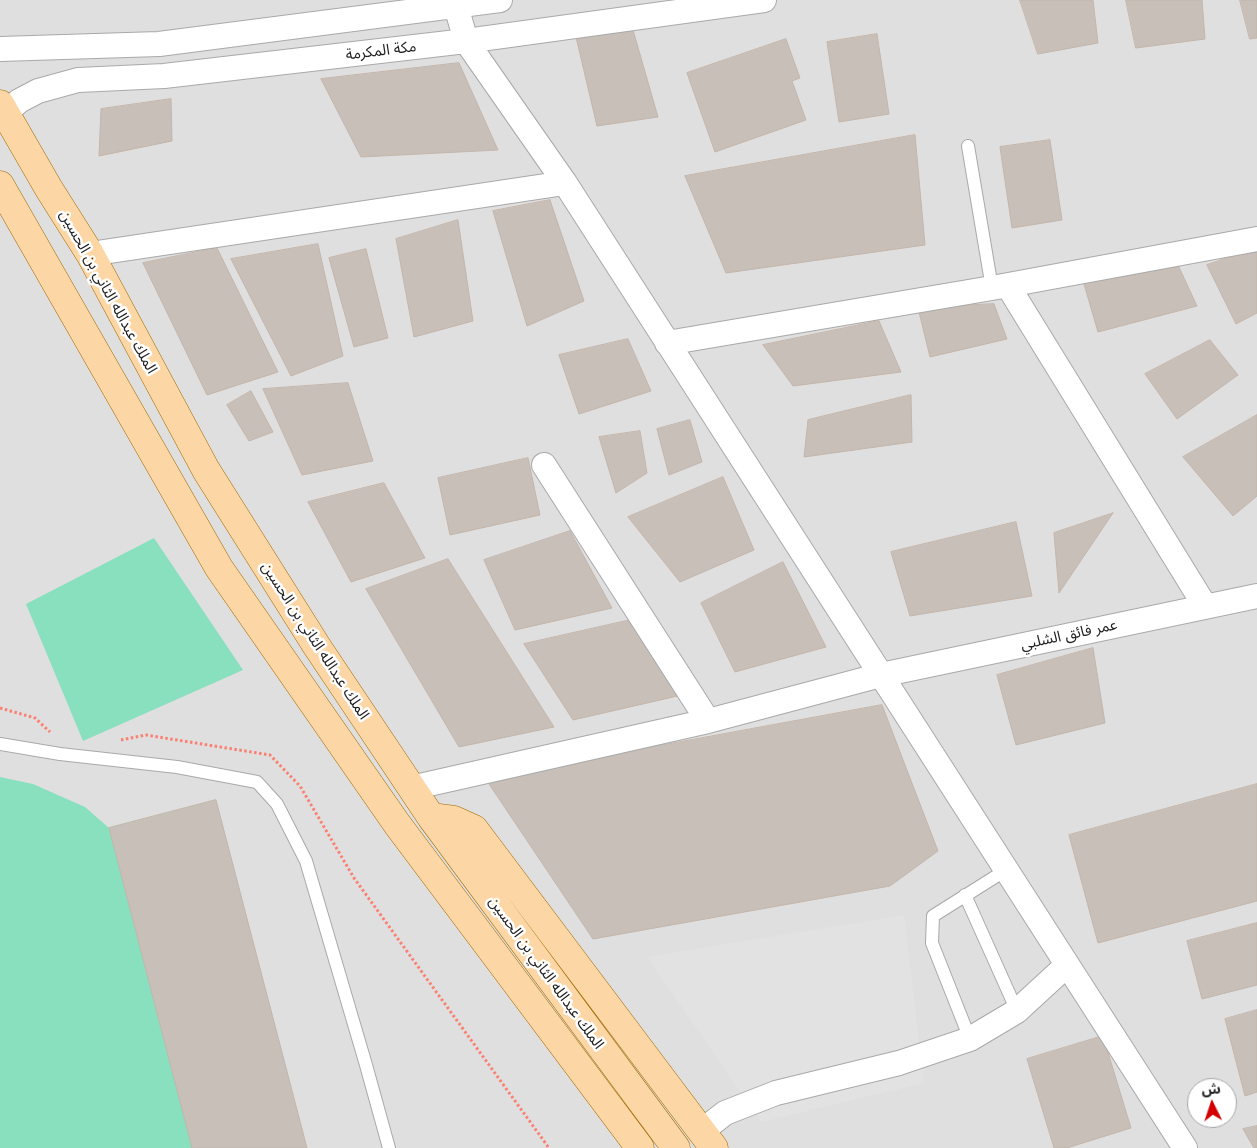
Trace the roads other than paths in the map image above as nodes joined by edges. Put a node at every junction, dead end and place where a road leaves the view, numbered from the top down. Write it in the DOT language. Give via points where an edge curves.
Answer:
graph roads {
  1 [pos="500,0"];
  2 [pos="764,0"];
  3 [pos="456,6"];
  4 [pos="466,42"];
  5 [pos="159,44"];
  6 [pos="0,49"];
  7 [pos="164,76"];
  8 [pos="3,109"];
  9 [pos="968,146"];
  10 [pos="565,183"];
  11 [pos="0,185"];
  12 [pos="1257,239"];
  13 [pos="90,254"];
  14 [pos="1000,287"];
  15 [pos="667,343"];
  16 [pos="544,466"];
  17 [pos="1257,596"];
  18 [pos="1205,606"];
  19 [pos="881,675"];
  20 [pos="708,721"];
  21 [pos="0,744"];
  22 [pos="411,788"];
  23 [pos="431,817"];
  24 [pos="1006,870"];
  25 [pos="965,895"];
  26 [pos="1067,965"];
  27 [pos="1017,1011"];
  28 [pos="970,1039"];
  29 [pos="708,1140"];
  30 [pos="388,1148"];
  31 [pos="640,1148"];
  32 [pos="676,1148"];
  33 [pos="1185,1148"];
  1 -- 3 [label="street"];
  2 -- 4 [label="street, مكة المكرمة"];
  3 -- 4 [label="street"];
  3 -- 5 [label="street"];
  4 -- 7 [label="street, مكة المكرمة"];
  4 -- 10 [label="street"];
  5 -- 6 [label="street"];
  5 -- 7 [label="street"];
  7 -- 8 [label="street, مكة المكرمة" via="78,80 38,91"];
  8 -- 13 [label="main road, الملك عبدالله الثاني بن الحسين"];
  9 -- 14 [label="lane"];
  10 -- 13 [label="street"];
  10 -- 15 [label="street"];
  11 -- 31 [label="main road, الملك عبدالله الثاني بن الحسين" via="219,568 397,824"];
  12 -- 14 [label="street"];
  13 -- 22 [label="main road, الملك عبدالله الثاني بن الحسين" via="206,470 316,646"];
  14 -- 15 [label="street"];
  14 -- 18 [label="street"];
  15 -- 19 [label="street"];
  16 -- 20 [label="street"];
  17 -- 18 [label="street, عمر فائق الشلبي"];
  18 -- 19 [label="street, عمر فائق الشلبي"];
  19 -- 20 [label="street, عمر فائق الشلبي"];
  19 -- 24 [label="street"];
  20 -- 22 [label="street, عمر فائق الشلبي"];
  21 -- 30 [label="lane" via="177,767 257,782 277,804 306,861"];
  22 -- 23 [label="main road, الملك عبدالله الثاني بن الحسين"];
  23 -- 29 [label="main road" via="454,820 474,829"];
  23 -- 32 [label="main road, الملك عبدالله الثاني بن الحسين"];
  24 -- 25 [label="lane"];
  24 -- 26 [label="street"];
  25 -- 27 [label="lane"];
  25 -- 28 [label="lane" via="934,916 932,943"];
  26 -- 27 [label="street"];
  26 -- 33 [label="street"];
  27 -- 28 [label="street"];
  28 -- 29 [label="street" via="899,1063 776,1093 724,1113"];
}
